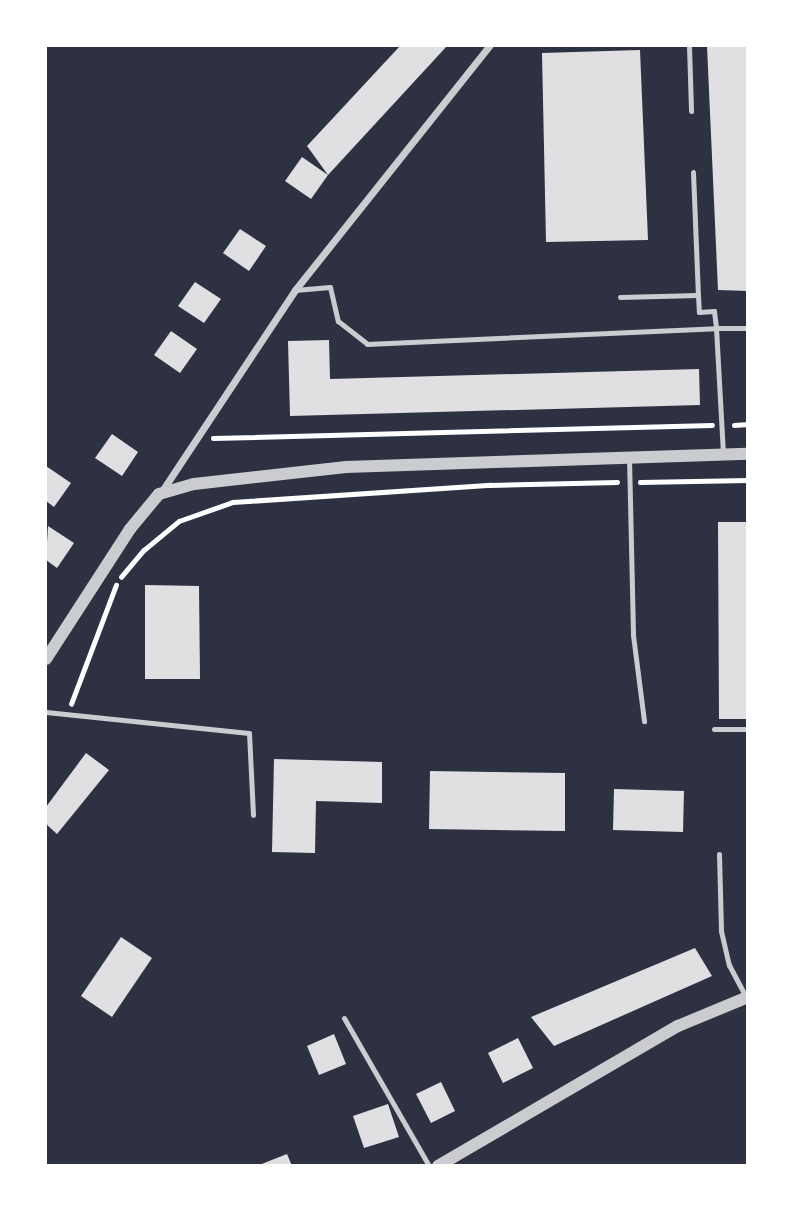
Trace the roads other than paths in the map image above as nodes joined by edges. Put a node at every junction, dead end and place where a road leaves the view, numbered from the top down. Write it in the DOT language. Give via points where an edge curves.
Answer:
graph roads {
  1 [pos="489,46"];
  2 [pos="689,46"];
  3 [pos="691,111"];
  4 [pos="693,172"];
  5 [pos="295,290"];
  6 [pos="698,295"];
  7 [pos="620,297"];
  8 [pos="716,328"];
  9 [pos="747,328"];
  10 [pos="747,454"];
  11 [pos="723,455"];
  12 [pos="629,457"];
  13 [pos="159,494"];
  14 [pos="46,659"];
  15 [pos="46,712"];
  16 [pos="644,721"];
  17 [pos="714,729"];
  18 [pos="747,729"];
  19 [pos="253,816"];
  20 [pos="719,854"];
  21 [pos="747,997"];
  22 [pos="344,1018"];
  23 [pos="429,1166"];
  24 [pos="438,1166"];
  1 -- 5 [label="street" via="439,102"];
  2 -- 3 [label="lane"];
  4 -- 6 [label="lane"];
  5 -- 8 [label="lane" via="330,287 338,321 367,345"];
  5 -- 13 [label="street" via="192,438"];
  6 -- 7 [label="lane"];
  6 -- 8 [label="lane" via="699,312 714,311"];
  8 -- 9 [label="lane"];
  8 -- 11 [label="lane"];
  10 -- 11 [label="street"];
  11 -- 12 [label="street"];
  12 -- 13 [label="street" via="334,468 226,477"];
  12 -- 16 [label="lane" via="633,635"];
  13 -- 14 [label="street" via="130,529"];
  15 -- 19 [label="lane" via="249,733"];
  17 -- 18 [label="lane"];
  20 -- 21 [label="lane" via="721,932 729,965"];
  21 -- 24 [label="street" via="678,1026"];
  22 -- 23 [label="lane"];
}
